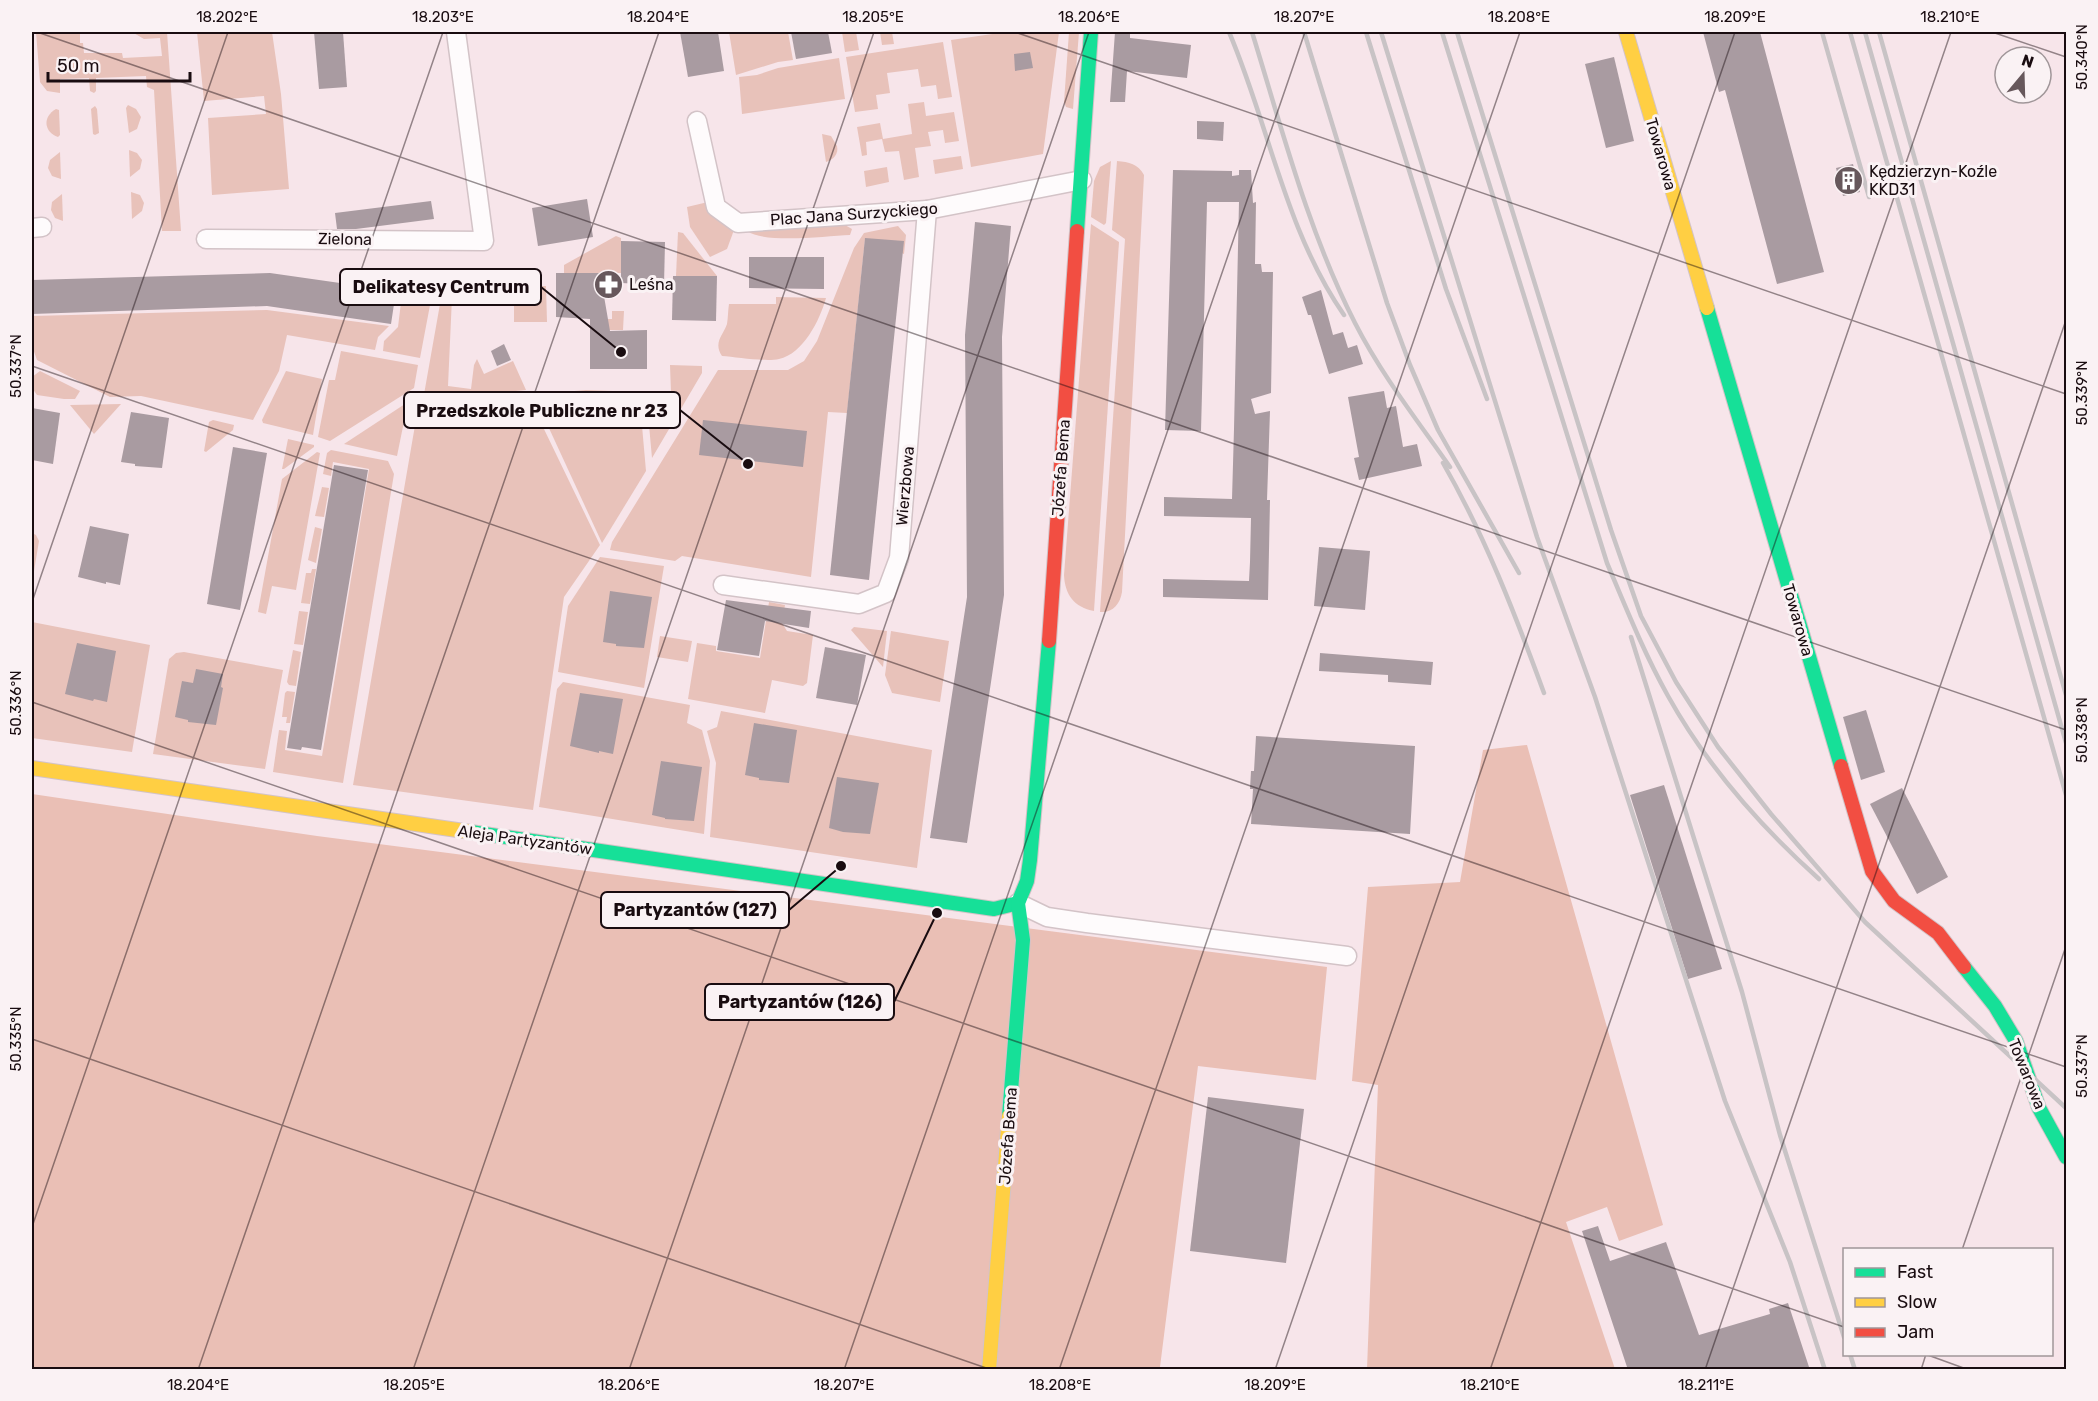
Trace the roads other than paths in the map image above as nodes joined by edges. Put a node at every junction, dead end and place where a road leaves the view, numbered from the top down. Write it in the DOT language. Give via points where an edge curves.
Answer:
graph roads {
  1 [pos="456,32"];
  2 [pos="1091,32"];
  3 [pos="1626,32"];
  4 [pos="698,121"];
  5 [pos="1082,180"];
  6 [pos="927,210"];
  7 [pos="206,239"];
  8 [pos="723,585"];
  9 [pos="32,768"];
  10 [pos="1018,903"];
  11 [pos="1347,956"];
  12 [pos="2067,1156"];
  13 [pos="989,1370"];
  1 -- 7 [label="street, Zielona" via="484,241"];
  2 -- 5 [label="street, Józefa Bema"];
  3 -- 12 [label="street, Towarowa" via="1872,871 1894,901 1938,933 1995,1006 2016,1041 2039,1108"];
  4 -- 6 [label="street, Plac Jana Surzyckiego" via="716,207 738,223"];
  5 -- 6 [label="street, Plac Jana Surzyckiego"];
  5 -- 10 [label="street, Józefa Bema" via="1030,860 1027,882"];
  6 -- 8 [label="street, Wierzbowa" via="899,558 886,593 859,604"];
  9 -- 10 [label="street, Aleja Partyzantów" via="994,909"];
  10 -- 11 [label="street" via="1047,917"];
  10 -- 13 [label="street, Józefa Bema" via="1023,940"];
}
